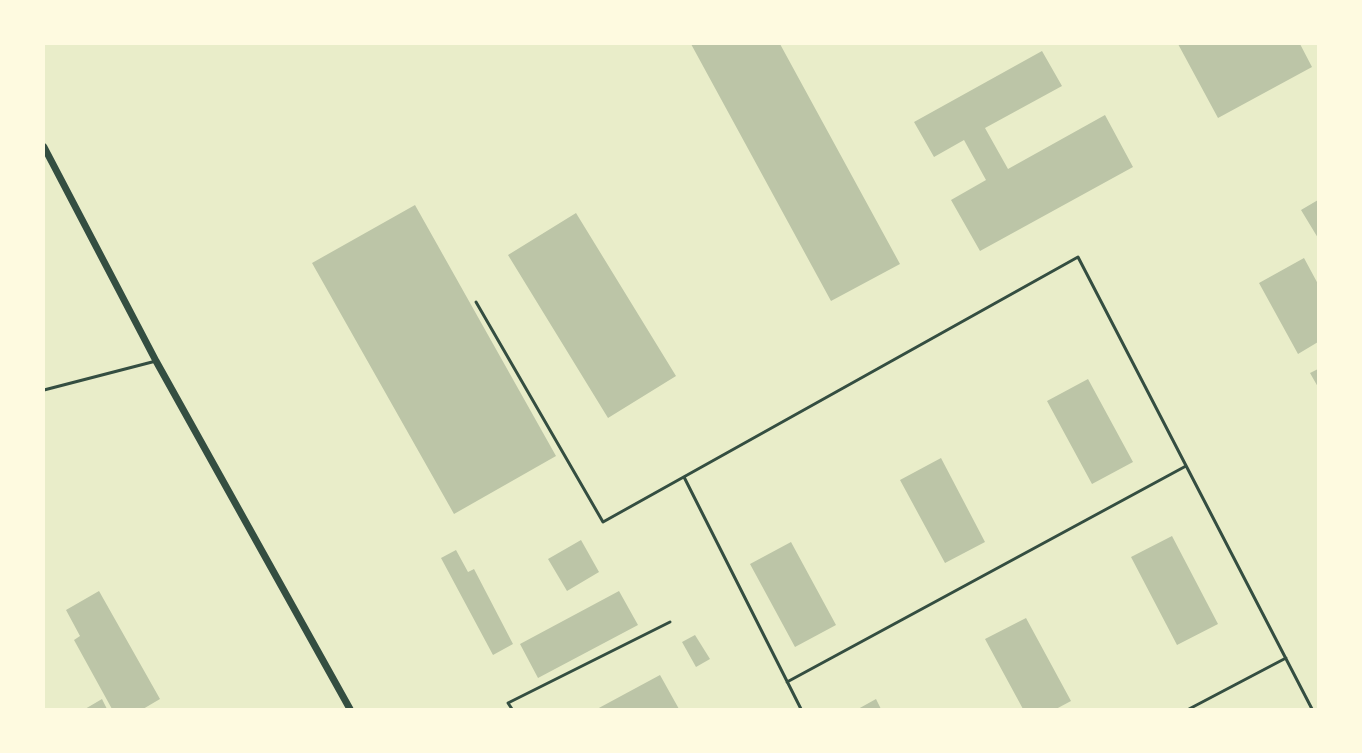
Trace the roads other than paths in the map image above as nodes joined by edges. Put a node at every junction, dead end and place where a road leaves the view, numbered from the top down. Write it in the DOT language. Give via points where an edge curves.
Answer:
graph roads {
  1 [pos="44,147"];
  2 [pos="476,302"];
  3 [pos="156,361"];
  4 [pos="44,390"];
  5 [pos="1186,466"];
  6 [pos="684,477"];
  7 [pos="670,622"];
  8 [pos="1286,658"];
  9 [pos="787,682"];
  10 [pos="350,709"];
  11 [pos="512,709"];
  12 [pos="801,709"];
  13 [pos="1189,709"];
  14 [pos="1312,709"];
  1 -- 3 [label="street"];
  2 -- 6 [label="lane" via="603,522"];
  3 -- 4 [label="lane"];
  3 -- 10 [label="street"];
  5 -- 6 [label="lane" via="1078,257"];
  5 -- 8 [label="lane"];
  5 -- 9 [label="lane"];
  6 -- 9 [label="lane"];
  7 -- 11 [label="lane" via="508,702"];
  8 -- 13 [label="lane"];
  8 -- 14 [label="lane"];
  9 -- 12 [label="lane"];
}
